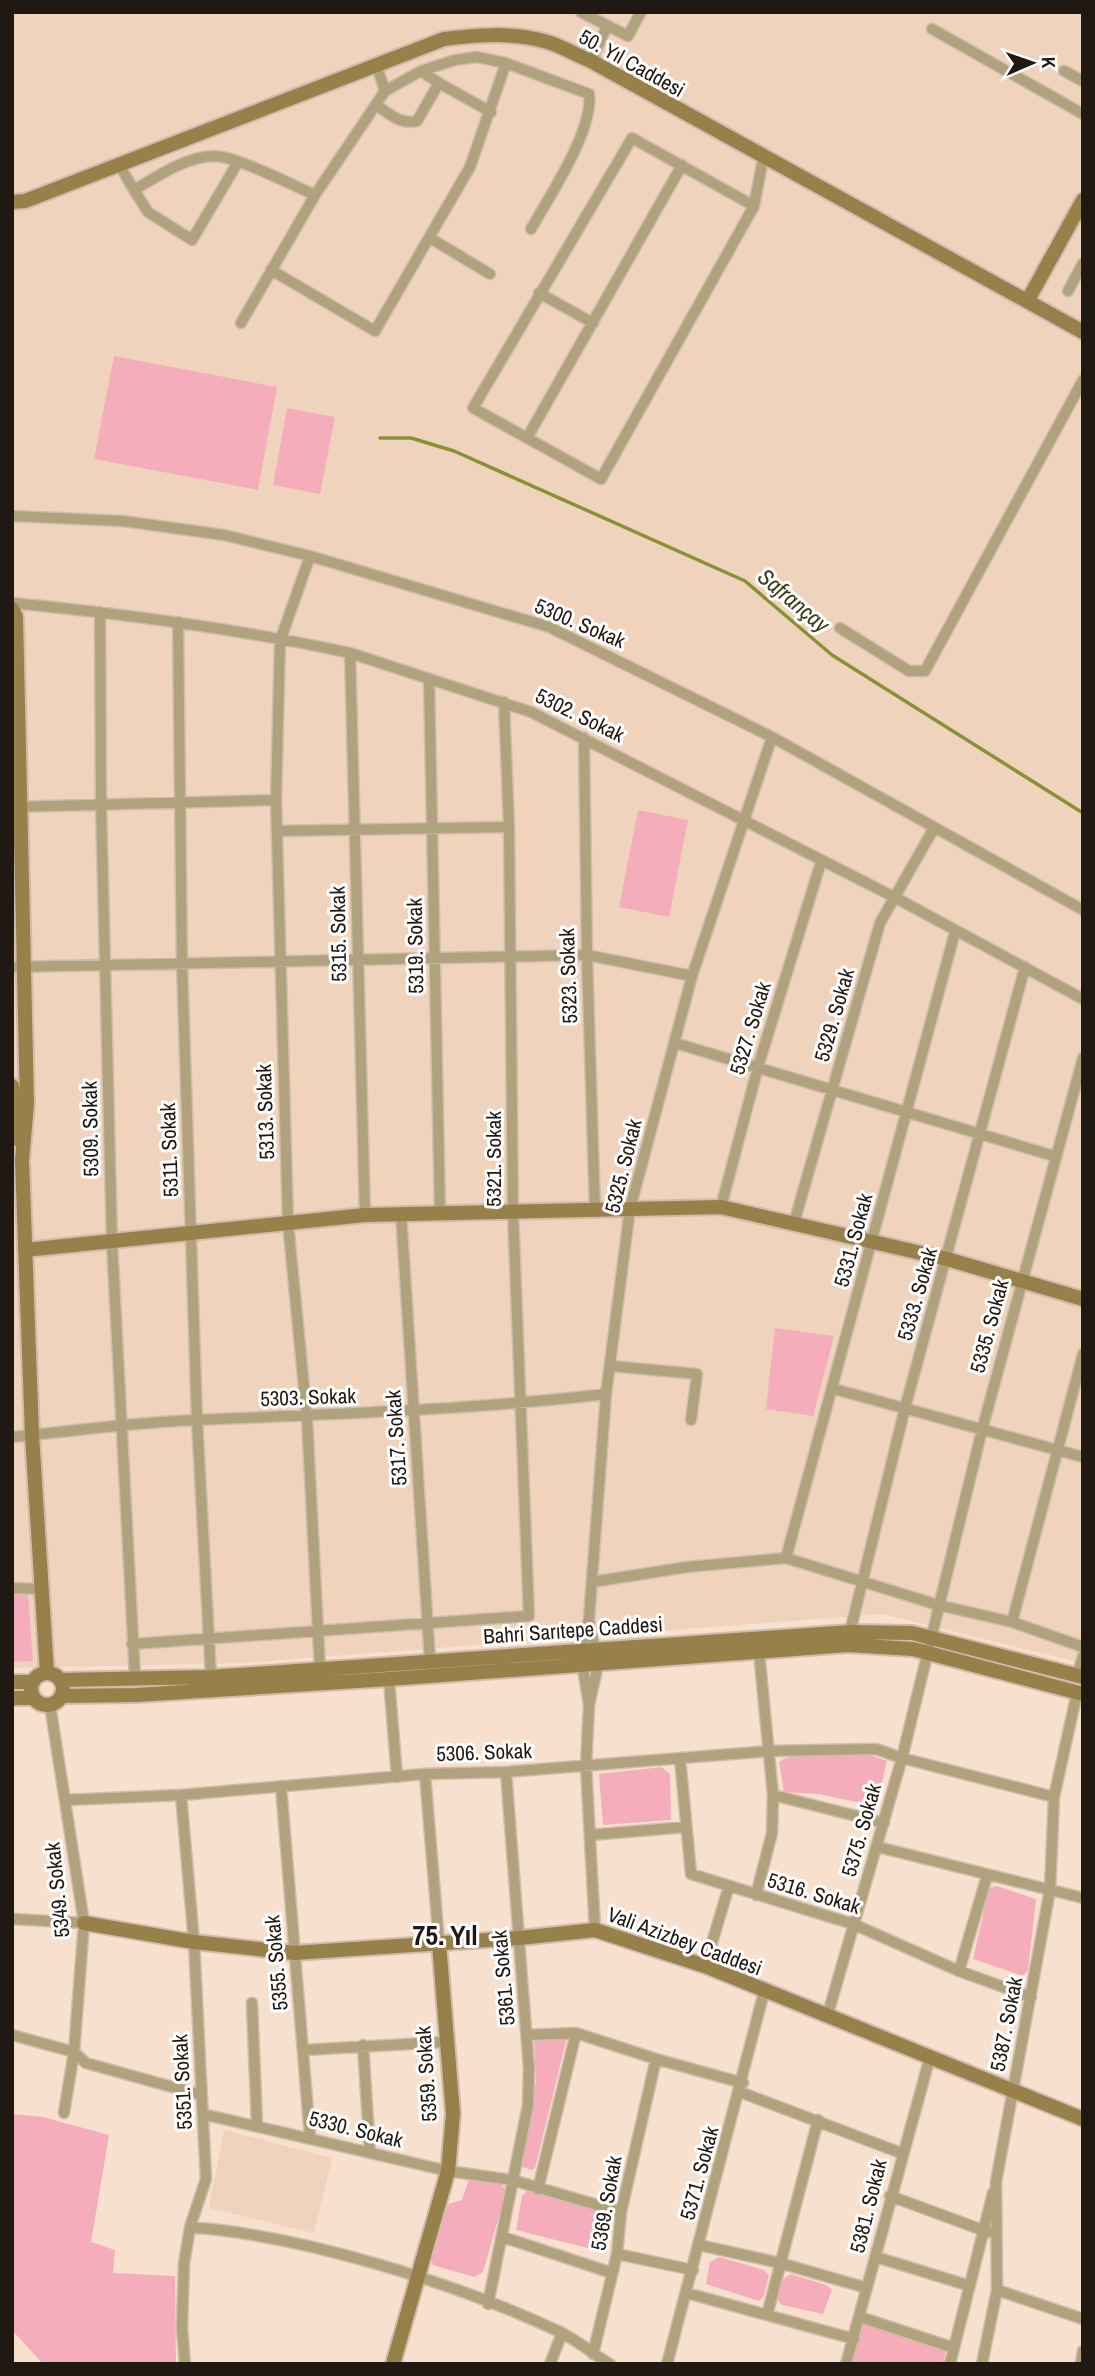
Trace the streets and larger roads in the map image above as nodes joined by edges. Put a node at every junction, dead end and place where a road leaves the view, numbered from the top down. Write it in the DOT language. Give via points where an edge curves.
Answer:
graph roads {
  1 [pos="580,12"];
  2 [pos="642,12"];
  3 [pos="607,26"];
  4 [pos="932,29"];
  5 [pos="591,61"];
  6 [pos="506,63"];
  7 [pos="376,65"];
  8 [pos="421,71"];
  9 [pos="1064,71"];
  10 [pos="1083,81"];
  11 [pos="439,83"];
  12 [pos="385,91"];
  13 [pos="376,105"];
  14 [pos="491,112"];
  15 [pos="1083,114"];
  16 [pos="763,159"];
  17 [pos="237,162"];
  18 [pos="118,163"];
  19 [pos="682,164"];
  20 [pos="134,190"];
  21 [pos="315,195"];
  22 [pos="1083,200"];
  23 [pos="12,202"];
  24 [pos="754,206"];
  25 [pos="531,229"];
  26 [pos="430,238"];
  27 [pos="1083,263"];
  28 [pos="271,270"];
  29 [pos="491,274"];
  30 [pos="1068,291"];
  31 [pos="539,293"];
  32 [pos="1028,300"];
  33 [pos="241,323"];
  34 [pos="593,323"];
  35 [pos="1083,332"];
  36 [pos="1083,380"];
  37 [pos="527,438"];
  38 [pos="12,516"];
  39 [pos="310,556"];
  40 [pos="12,603"];
  41 [pos="12,609"];
  42 [pos="100,612"];
  43 [pos="178,622"];
  44 [pos="839,628"];
  45 [pos="280,641"];
  46 [pos="350,653"];
  47 [pos="429,678"];
  48 [pos="503,702"];
  49 [pos="772,737"];
  50 [pos="584,738"];
  51 [pos="276,800"];
  52 [pos="180,802"];
  53 [pos="101,803"];
  54 [pos="17,807"];
  55 [pos="744,822"];
  56 [pos="509,827"];
  57 [pos="432,828"];
  58 [pos="934,828"];
  59 [pos="356,829"];
  60 [pos="277,831"];
  61 [pos="821,862"];
  62 [pos="896,898"];
  63 [pos="1083,910"];
  64 [pos="955,932"];
  65 [pos="587,955"];
  66 [pos="511,957"];
  67 [pos="435,958"];
  68 [pos="280,959"];
  69 [pos="357,960"];
  70 [pos="106,963"];
  71 [pos="182,964"];
  72 [pos="18,967"];
  73 [pos="1025,967"];
  74 [pos="692,976"];
  75 [pos="1083,999"];
  76 [pos="674,1043"];
  77 [pos="1083,1058"];
  78 [pos="758,1067"];
  79 [pos="12,1086"];
  80 [pos="834,1089"];
  81 [pos="907,1115"];
  82 [pos="981,1136"];
  83 [pos="1054,1156"];
  84 [pos="22,1160"];
  85 [pos="721,1208"];
  86 [pos="630,1209"];
  87 [pos="595,1212"];
  88 [pos="401,1213"];
  89 [pos="440,1213"];
  90 [pos="513,1213"];
  91 [pos="365,1215"];
  92 [pos="288,1223"];
  93 [pos="794,1223"];
  94 [pos="191,1234"];
  95 [pos="872,1242"];
  96 [pos="112,1243"];
  97 [pos="19,1250"];
  98 [pos="947,1259"];
  99 [pos="1021,1282"];
  100 [pos="1083,1299"];
  101 [pos="1083,1354"];
  102 [pos="611,1366"];
  103 [pos="834,1389"];
  104 [pos="606,1394"];
  105 [pos="520,1404"];
  106 [pos="905,1408"];
  107 [pos="414,1411"];
  108 [pos="307,1418"];
  109 [pos="197,1420"];
  110 [pos="691,1420"];
  111 [pos="120,1425"];
  112 [pos="982,1430"];
  113 [pos="32,1435"];
  114 [pos="12,1437"];
  115 [pos="1057,1450"];
  116 [pos="1083,1457"];
  117 [pos="786,1558"];
  118 [pos="592,1582"];
  119 [pos="860,1583"];
  120 [pos="12,1588"];
  121 [pos="41,1589"];
  122 [pos="938,1605"];
  123 [pos="589,1619"];
  124 [pos="1012,1622"];
  125 [pos="427,1624"];
  126 [pos="319,1631"];
  127 [pos="850,1632"];
  128 [pos="930,1638"];
  129 [pos="211,1639"];
  130 [pos="132,1644"];
  131 [pos="1083,1647"];
  132 [pos="759,1652"];
  133 [pos="927,1653"];
  134 [pos="1083,1656"];
  135 [pos="597,1657"];
  136 [pos="580,1659"];
  137 [pos="430,1661"];
  138 [pos="320,1670"];
  139 [pos="47,1673"];
  140 [pos="135,1677"];
  141 [pos="212,1677"];
  142 [pos="1080,1677"];
  143 [pos="389,1679"];
  144 [pos="61,1680"];
  145 [pos="12,1682"];
  146 [pos="33,1682"];
  147 [pos="1080,1694"];
  148 [pos="12,1698"];
  149 [pos="34,1698"];
  150 [pos="56,1700"];
  151 [pos="589,1705"];
  152 [pos="769,1751"];
  153 [pos="680,1758"];
  154 [pos="902,1758"];
  155 [pos="586,1766"];
  156 [pos="506,1772"];
  157 [pos="425,1773"];
  158 [pos="397,1777"];
  159 [pos="281,1786"];
  160 [pos="181,1795"];
  161 [pos="773,1795"];
  162 [pos="1054,1797"];
  163 [pos="65,1800"];
  164 [pos="884,1824"];
  165 [pos="686,1827"];
  166 [pos="590,1835"];
  167 [pos="878,1847"];
  168 [pos="987,1876"];
  169 [pos="729,1886"];
  170 [pos="1050,1890"];
  171 [pos="756,1895"];
  172 [pos="1083,1898"];
  173 [pos="12,1919"];
  174 [pos="84,1923"];
  175 [pos="853,1924"];
  176 [pos="595,1930"];
  177 [pos="519,1938"];
  178 [pos="194,1942"];
  179 [pos="439,1942"];
  180 [pos="294,1953"];
  181 [pos="705,1966"];
  182 [pos="959,1970"];
  183 [pos="764,1992"];
  184 [pos="1031,1997"];
  185 [pos="252,2003"];
  186 [pos="827,2017"];
  187 [pos="576,2033"];
  188 [pos="12,2035"];
  189 [pos="527,2035"];
  190 [pos="445,2042"];
  191 [pos="363,2045"];
  192 [pos="304,2050"];
  193 [pos="74,2052"];
  194 [pos="930,2057"];
  195 [pos="656,2059"];
  196 [pos="742,2087"];
  197 [pos="1012,2090"];
  198 [pos="201,2095"];
  199 [pos="64,2113"];
  200 [pos="203,2114"];
  201 [pos="1083,2119"];
  202 [pos="818,2120"];
  203 [pos="257,2125"];
  204 [pos="310,2137"];
  205 [pos="370,2153"];
  206 [pos="901,2153"];
  207 [pos="448,2171"];
  208 [pos="512,2180"];
  209 [pos="996,2182"];
  210 [pos="538,2189"];
  211 [pos="890,2196"];
  212 [pos="621,2212"];
  213 [pos="190,2227"];
  214 [pos="983,2230"];
  215 [pos="503,2236"];
  216 [pos="998,2236"];
  217 [pos="699,2245"];
  218 [pos="617,2253"];
  219 [pos="876,2257"];
  220 [pos="780,2263"];
  221 [pos="693,2270"];
  222 [pos="612,2273"];
  223 [pos="416,2276"];
  224 [pos="970,2286"];
  225 [pos="867,2288"];
  226 [pos="997,2290"];
  227 [pos="687,2293"];
  228 [pos="488,2304"];
  229 [pos="767,2315"];
  230 [pos="859,2317"];
  231 [pos="1083,2319"];
  232 [pos="562,2333"];
  233 [pos="854,2339"];
  234 [pos="954,2348"];
  235 [pos="1083,2351"];
  236 [pos="593,2354"];
  237 [pos="185,2364"];
  238 [pos="393,2364"];
  239 [pos="550,2364"];
  240 [pos="610,2364"];
  241 [pos="667,2364"];
  242 [pos="846,2364"];
  243 [pos="950,2364"];
  244 [pos="982,2364"];
  245 [pos="1081,2364"];
  1 -- 3 [label="street"];
  2 -- 3 [label="street" via="628,36"];
  3 -- 5 [label="street"];
  4 -- 15 [label="street"];
  5 -- 7 [label="street, 50. Yıl Caddesi" via="545,41 475,35 444,39"];
  5 -- 16 [label="street, 50. Yıl Caddesi"];
  6 -- 8 [label="street" via="477,57"];
  6 -- 14 [label="street"];
  6 -- 25 [label="street" via="589,93 590,104 572,157"];
  7 -- 12 [label="street"];
  7 -- 18 [label="street, 50. Yıl Caddesi"];
  8 -- 11 [label="street"];
  8 -- 12 [label="street"];
  9 -- 10 [label="street"];
  11 -- 13 [label="street" via="417,121 398,120"];
  11 -- 14 [label="street"];
  12 -- 13 [label="street"];
  13 -- 21 [label="street"];
  14 -- 26 [label="street" via="470,167"];
  16 -- 24 [label="street"];
  16 -- 32 [label="street, 50. Yıl Caddesi"];
  17 -- 20 [label="street" via="216,156 196,159"];
  17 -- 20 [label="street" via="192,240 148,212"];
  17 -- 21 [label="street"];
  18 -- 20 [label="street"];
  18 -- 23 [label="street, 50. Yıl Caddesi" via="25,201"];
  19 -- 24 [label="street"];
  19 -- 31 [label="street" via="632,138"];
  19 -- 34 [label="street"];
  21 -- 28 [label="street"];
  22 -- 32 [label="street"];
  24 -- 37 [label="street" via="601,479"];
  26 -- 28 [label="street" via="375,331"];
  26 -- 29 [label="street"];
  27 -- 30 [label="street"];
  28 -- 33 [label="street"];
  31 -- 34 [label="street"];
  31 -- 37 [label="street" via="472,408"];
  32 -- 35 [label="street, 50. Yıl Caddesi"];
  34 -- 37 [label="street"];
  36 -- 44 [label="street" via="925,671 909,671"];
  38 -- 39 [label="street, 5300. Sokak" via="123,521 224,535"];
  39 -- 45 [label="street, 5313. Sokak"];
  39 -- 49 [label="street, 5300. Sokak" via="549,627"];
  40 -- 42 [label="street, 5302. Sokak"];
  41 -- 54 [label="street" via="16,617"];
  42 -- 43 [label="street, 5302. Sokak"];
  42 -- 53 [label="street, 5309. Sokak"];
  43 -- 45 [label="street, 5302. Sokak"];
  43 -- 52 [label="street, 5311. Sokak"];
  45 -- 46 [label="street, 5302. Sokak"];
  45 -- 51 [label="street, 5313. Sokak"];
  46 -- 47 [label="street, 5302. Sokak"];
  46 -- 59 [label="street, 5315. Sokak"];
  47 -- 48 [label="street, 5302. Sokak"];
  47 -- 57 [label="street, 5319. Sokak"];
  48 -- 50 [label="street, 5302. Sokak"];
  48 -- 56 [label="street, 5321. Sokak"];
  49 -- 55 [label="street, 5325. Sokak"];
  49 -- 58 [label="street, 5300. Sokak"];
  50 -- 55 [label="street, 5302. Sokak"];
  50 -- 65 [label="street, 5323. Sokak"];
  51 -- 52 [label="street"];
  51 -- 60 [label="street, 5313. Sokak"];
  52 -- 53 [label="street"];
  52 -- 71 [label="street, 5311. Sokak"];
  53 -- 54 [label="street"];
  53 -- 70 [label="street, 5309. Sokak"];
  54 -- 72 [label="street"];
  55 -- 61 [label="street, 5302. Sokak"];
  55 -- 74 [label="street, 5325. Sokak"];
  56 -- 57 [label="street"];
  56 -- 66 [label="street, 5321. Sokak"];
  57 -- 59 [label="street"];
  57 -- 67 [label="street, 5319. Sokak"];
  58 -- 62 [label="street, 5329. Sokak"];
  58 -- 63 [label="street, 5300. Sokak"];
  59 -- 60 [label="street"];
  59 -- 69 [label="street, 5315. Sokak"];
  60 -- 68 [label="street, 5313. Sokak"];
  61 -- 62 [label="street, 5302. Sokak"];
  61 -- 78 [label="street, 5327. Sokak"];
  62 -- 64 [label="street, 5302. Sokak"];
  62 -- 80 [label="street, 5329. Sokak" via="880,923"];
  64 -- 73 [label="street, 5302. Sokak"];
  64 -- 81 [label="street, 5331. Sokak"];
  65 -- 66 [label="street"];
  65 -- 74 [label="street"];
  65 -- 87 [label="street, 5323. Sokak"];
  66 -- 67 [label="street"];
  66 -- 90 [label="street, 5321. Sokak"];
  67 -- 69 [label="street"];
  67 -- 89 [label="street, 5319. Sokak"];
  68 -- 69 [label="street"];
  68 -- 71 [label="street"];
  68 -- 92 [label="street, 5313. Sokak"];
  69 -- 91 [label="street, 5315. Sokak"];
  70 -- 71 [label="street"];
  70 -- 72 [label="street"];
  70 -- 96 [label="street, 5309. Sokak"];
  71 -- 94 [label="street, 5311. Sokak"];
  72 -- 84 [label="street" via="27,1104"];
  73 -- 75 [label="street, 5302. Sokak"];
  73 -- 82 [label="street, 5333. Sokak"];
  74 -- 76 [label="street, 5325. Sokak"];
  76 -- 78 [label="street"];
  76 -- 86 [label="street, 5325. Sokak"];
  77 -- 83 [label="street, 5335. Sokak"];
  78 -- 80 [label="street"];
  78 -- 85 [label="street, 5327. Sokak"];
  79 -- 84 [label="street"];
  80 -- 81 [label="street"];
  80 -- 93 [label="street, 5329. Sokak"];
  81 -- 82 [label="street"];
  81 -- 95 [label="street, 5331. Sokak"];
  82 -- 83 [label="street"];
  82 -- 98 [label="street, 5333. Sokak"];
  83 -- 99 [label="street, 5335. Sokak"];
  84 -- 97 [label="street"];
  85 -- 86 [label="street"];
  85 -- 93 [label="street"];
  86 -- 87 [label="street"];
  86 -- 102 [label="street, 5325. Sokak"];
  87 -- 90 [label="street"];
  88 -- 89 [label="street"];
  88 -- 91 [label="street"];
  88 -- 107 [label="street, 5317. Sokak"];
  89 -- 90 [label="street"];
  90 -- 105 [label="street, 5321. Sokak"];
  91 -- 92 [label="street"];
  92 -- 94 [label="street"];
  92 -- 108 [label="street, 5313. Sokak"];
  93 -- 95 [label="street"];
  94 -- 96 [label="street"];
  94 -- 109 [label="street, 5311. Sokak"];
  95 -- 98 [label="street"];
  95 -- 103 [label="street, 5331. Sokak"];
  96 -- 97 [label="street"];
  96 -- 111 [label="street, 5309. Sokak"];
  97 -- 113 [label="street"];
  98 -- 99 [label="street"];
  98 -- 106 [label="street, 5333. Sokak"];
  99 -- 100 [label="street"];
  99 -- 112 [label="street, 5335. Sokak"];
  101 -- 115 [label="street"];
  102 -- 104 [label="street, 5325. Sokak"];
  102 -- 110 [label="street" via="697,1374"];
  103 -- 106 [label="street"];
  103 -- 117 [label="street, 5331. Sokak"];
  104 -- 105 [label="street, 5303. Sokak"];
  104 -- 118 [label="street, 5325. Sokak"];
  105 -- 107 [label="street, 5303. Sokak"];
  105 -- 125 [label="street, 5321. Sokak" via="529,1616"];
  106 -- 112 [label="street"];
  106 -- 119 [label="street, 5333. Sokak"];
  107 -- 108 [label="street, 5303. Sokak"];
  107 -- 125 [label="street, 5317. Sokak"];
  108 -- 109 [label="street, 5303. Sokak"];
  108 -- 126 [label="street, 5313. Sokak"];
  109 -- 111 [label="street, 5303. Sokak"];
  109 -- 129 [label="street, 5311. Sokak"];
  111 -- 113 [label="street, 5303. Sokak"];
  111 -- 130 [label="street, 5309. Sokak"];
  112 -- 115 [label="street"];
  112 -- 122 [label="street, 5335. Sokak"];
  113 -- 114 [label="street, 5303. Sokak"];
  113 -- 121 [label="street"];
  115 -- 116 [label="street"];
  115 -- 124 [label="street"];
  117 -- 118 [label="street"];
  117 -- 119 [label="street"];
  118 -- 123 [label="street, 5325. Sokak"];
  119 -- 122 [label="street"];
  119 -- 127 [label="street, 5333. Sokak"];
  120 -- 121 [label="street"];
  121 -- 139 [label="street"];
  122 -- 124 [label="street"];
  122 -- 128 [label="street, 5335. Sokak"];
  123 -- 135 [label="street"];
  123 -- 136 [label="street"];
  124 -- 131 [label="street"];
  125 -- 126 [label="street"];
  125 -- 137 [label="street, 5317. Sokak"];
  126 -- 129 [label="street"];
  126 -- 138 [label="street, 5313. Sokak"];
  127 -- 128 [label="street, Bahri Sarıtepe Caddesi" via="912,1633"];
  127 -- 135 [label="street, Bahri Sarıtepe Caddesi"];
  128 -- 133 [label="street, 5375. Sokak"];
  128 -- 142 [label="street, Bahri Sarıtepe Caddesi"];
  129 -- 130 [label="street"];
  129 -- 141 [label="street, 5311. Sokak"];
  130 -- 140 [label="street, 5309. Sokak"];
  132 -- 133 [label="street, Bahri Sarıtepe Caddesi" via="891,1646"];
  132 -- 135 [label="street, Bahri Sarıtepe Caddesi"];
  132 -- 152 [label="street"];
  133 -- 147 [label="street, Bahri Sarıtepe Caddesi"];
  133 -- 154 [label="street, 5375. Sokak"];
  134 -- 142 [label="street"];
  135 -- 136 [label="street, Bahri Sarıtepe Caddesi"];
  135 -- 151 [label="street"];
  136 -- 137 [label="street, Bahri Sarıtepe Caddesi"];
  136 -- 143 [label="street, Bahri Sarıtepe Caddesi"];
  136 -- 151 [label="street"];
  137 -- 138 [label="street, Bahri Sarıtepe Caddesi"];
  138 -- 141 [label="street, Bahri Sarıtepe Caddesi"];
  139 -- 144 [label="street, Bahri Sarıtepe Caddesi"];
  139 -- 146 [label="street"];
  140 -- 141 [label="street, Bahri Sarıtepe Caddesi"];
  140 -- 144 [label="street, Bahri Sarıtepe Caddesi"];
  143 -- 150 [label="street, Bahri Sarıtepe Caddesi"];
  143 -- 158 [label="street"];
  144 -- 150 [label="street"];
  145 -- 146 [label="street"];
  146 -- 149 [label="street"];
  147 -- 162 [label="street, 5387. Sokak"];
  148 -- 149 [label="street, Bahri Sarıtepe Caddesi"];
  149 -- 150 [label="street, Bahri Sarıtepe Caddesi" via="41,1704"];
  150 -- 163 [label="street, 5349. Sokak"];
  151 -- 155 [label="street"];
  152 -- 153 [label="street, 5306. Sokak"];
  152 -- 154 [label="street, 5306. Sokak" via="876,1749"];
  152 -- 161 [label="street"];
  153 -- 155 [label="street, 5306. Sokak"];
  153 -- 165 [label="street, 5316. Sokak"];
  154 -- 162 [label="street, 5306. Sokak"];
  154 -- 164 [label="street, 5375. Sokak"];
  155 -- 156 [label="street, 5306. Sokak"];
  155 -- 166 [label="street"];
  156 -- 157 [label="street, 5306. Sokak"];
  156 -- 177 [label="street, 5361. Sokak"];
  157 -- 158 [label="street, 5306. Sokak"];
  157 -- 179 [label="street, 5359. Sokak"];
  158 -- 159 [label="street, 5306. Sokak"];
  159 -- 160 [label="street, 5306. Sokak"];
  159 -- 180 [label="street, 5355. Sokak"];
  160 -- 163 [label="street, 5306. Sokak"];
  160 -- 178 [label="street, 5351. Sokak"];
  161 -- 164 [label="street"];
  161 -- 171 [label="street" via="772,1833"];
  162 -- 170 [label="street, 5387. Sokak"];
  163 -- 174 [label="street, 5349. Sokak"];
  164 -- 167 [label="street, 5375. Sokak"];
  165 -- 166 [label="street"];
  165 -- 169 [label="street, 5316. Sokak" via="691,1874"];
  166 -- 176 [label="street"];
  167 -- 168 [label="street"];
  167 -- 175 [label="street, 5375. Sokak"];
  168 -- 170 [label="street"];
  168 -- 182 [label="street"];
  169 -- 171 [label="street, 5316. Sokak"];
  169 -- 181 [label="street"];
  170 -- 172 [label="street"];
  170 -- 184 [label="street, 5387. Sokak"];
  171 -- 175 [label="street, 5316. Sokak"];
  173 -- 174 [label="street"];
  174 -- 178 [label="street, Vali Azizbey Caddesi"];
  174 -- 193 [label="street, 5349. Sokak"];
  175 -- 182 [label="street, 5316. Sokak"];
  175 -- 186 [label="street, 5375. Sokak"];
  176 -- 177 [label="street, Vali Azizbey Caddesi"];
  176 -- 181 [label="street, Vali Azizbey Caddesi"];
  177 -- 179 [label="street, Vali Azizbey Caddesi"];
  177 -- 189 [label="street, 5361. Sokak"];
  178 -- 180 [label="street, Vali Azizbey Caddesi"];
  178 -- 198 [label="street, 5351. Sokak"];
  179 -- 180 [label="street, Vali Azizbey Caddesi"];
  179 -- 190 [label="street, 5359. Sokak"];
  180 -- 192 [label="street, 5355. Sokak"];
  181 -- 183 [label="street, Vali Azizbey Caddesi"];
  182 -- 184 [label="street, 5316. Sokak"];
  183 -- 186 [label="street, Vali Azizbey Caddesi"];
  183 -- 196 [label="street, 5371. Sokak"];
  184 -- 197 [label="street, 5387. Sokak"];
  185 -- 203 [label="street"];
  186 -- 194 [label="street, Vali Azizbey Caddesi"];
  187 -- 189 [label="street"];
  187 -- 195 [label="street"];
  187 -- 210 [label="street"];
  188 -- 193 [label="street"];
  189 -- 208 [label="street, 5361. Sokak" via="528,2105"];
  190 -- 191 [label="street"];
  190 -- 207 [label="street, 5359. Sokak" via="453,2113"];
  191 -- 192 [label="street"];
  191 -- 205 [label="street"];
  192 -- 204 [label="street, 5355. Sokak"];
  193 -- 198 [label="street" via="86,2063"];
  193 -- 199 [label="street, 5349. Sokak"];
  194 -- 197 [label="street, Vali Azizbey Caddesi"];
  194 -- 206 [label="street, 5381. Sokak"];
  195 -- 196 [label="street"];
  195 -- 212 [label="street, 5369. Sokak"];
  196 -- 202 [label="street"];
  196 -- 217 [label="street, 5371. Sokak"];
  197 -- 201 [label="street, Vali Azizbey Caddesi"];
  197 -- 209 [label="street, 5387. Sokak"];
  198 -- 200 [label="street, 5351. Sokak"];
  200 -- 203 [label="street, 5330. Sokak"];
  200 -- 213 [label="street, 5351. Sokak" via="205,2179"];
  202 -- 206 [label="street"];
  202 -- 220 [label="street"];
  203 -- 204 [label="street, 5330. Sokak"];
  204 -- 205 [label="street, 5330. Sokak"];
  205 -- 207 [label="street, 5330. Sokak"];
  206 -- 211 [label="street, 5381. Sokak"];
  207 -- 208 [label="street, 5330. Sokak"];
  207 -- 223 [label="street, 5359. Sokak"];
  208 -- 210 [label="street, 5330. Sokak"];
  208 -- 215 [label="street, 5361. Sokak"];
  209 -- 214 [label="street"];
  209 -- 216 [label="street, 5387. Sokak"];
  210 -- 212 [label="street, 5330. Sokak"];
  211 -- 214 [label="street"];
  211 -- 219 [label="street, 5381. Sokak"];
  212 -- 218 [label="street, 5369. Sokak"];
  213 -- 223 [label="street" via="279,2241"];
  213 -- 237 [label="street, 5351. Sokak" via="184,2264"];
  214 -- 216 [label="street"];
  214 -- 224 [label="street"];
  215 -- 222 [label="street"];
  215 -- 228 [label="street, 5361. Sokak"];
  216 -- 226 [label="street, 5387. Sokak"];
  217 -- 220 [label="street"];
  217 -- 221 [label="street, 5371. Sokak"];
  218 -- 221 [label="street"];
  218 -- 222 [label="street, 5369. Sokak"];
  219 -- 224 [label="street"];
  219 -- 225 [label="street, 5381. Sokak"];
  220 -- 225 [label="street"];
  220 -- 229 [label="street"];
  221 -- 227 [label="street, 5371. Sokak"];
  222 -- 236 [label="street, 5369. Sokak"];
  223 -- 228 [label="street"];
  223 -- 238 [label="street, 5359. Sokak"];
  224 -- 234 [label="street"];
  225 -- 230 [label="street, 5381. Sokak"];
  226 -- 231 [label="street"];
  226 -- 244 [label="street, 5387. Sokak"];
  227 -- 229 [label="street"];
  227 -- 241 [label="street, 5371. Sokak"];
  228 -- 232 [label="street"];
  229 -- 233 [label="street"];
  230 -- 233 [label="street, 5381. Sokak"];
  230 -- 234 [label="street"];
  232 -- 236 [label="street"];
  232 -- 239 [label="street"];
  233 -- 242 [label="street, 5381. Sokak"];
  234 -- 243 [label="street"];
  235 -- 245 [label="street"];
  236 -- 240 [label="street"];
}
